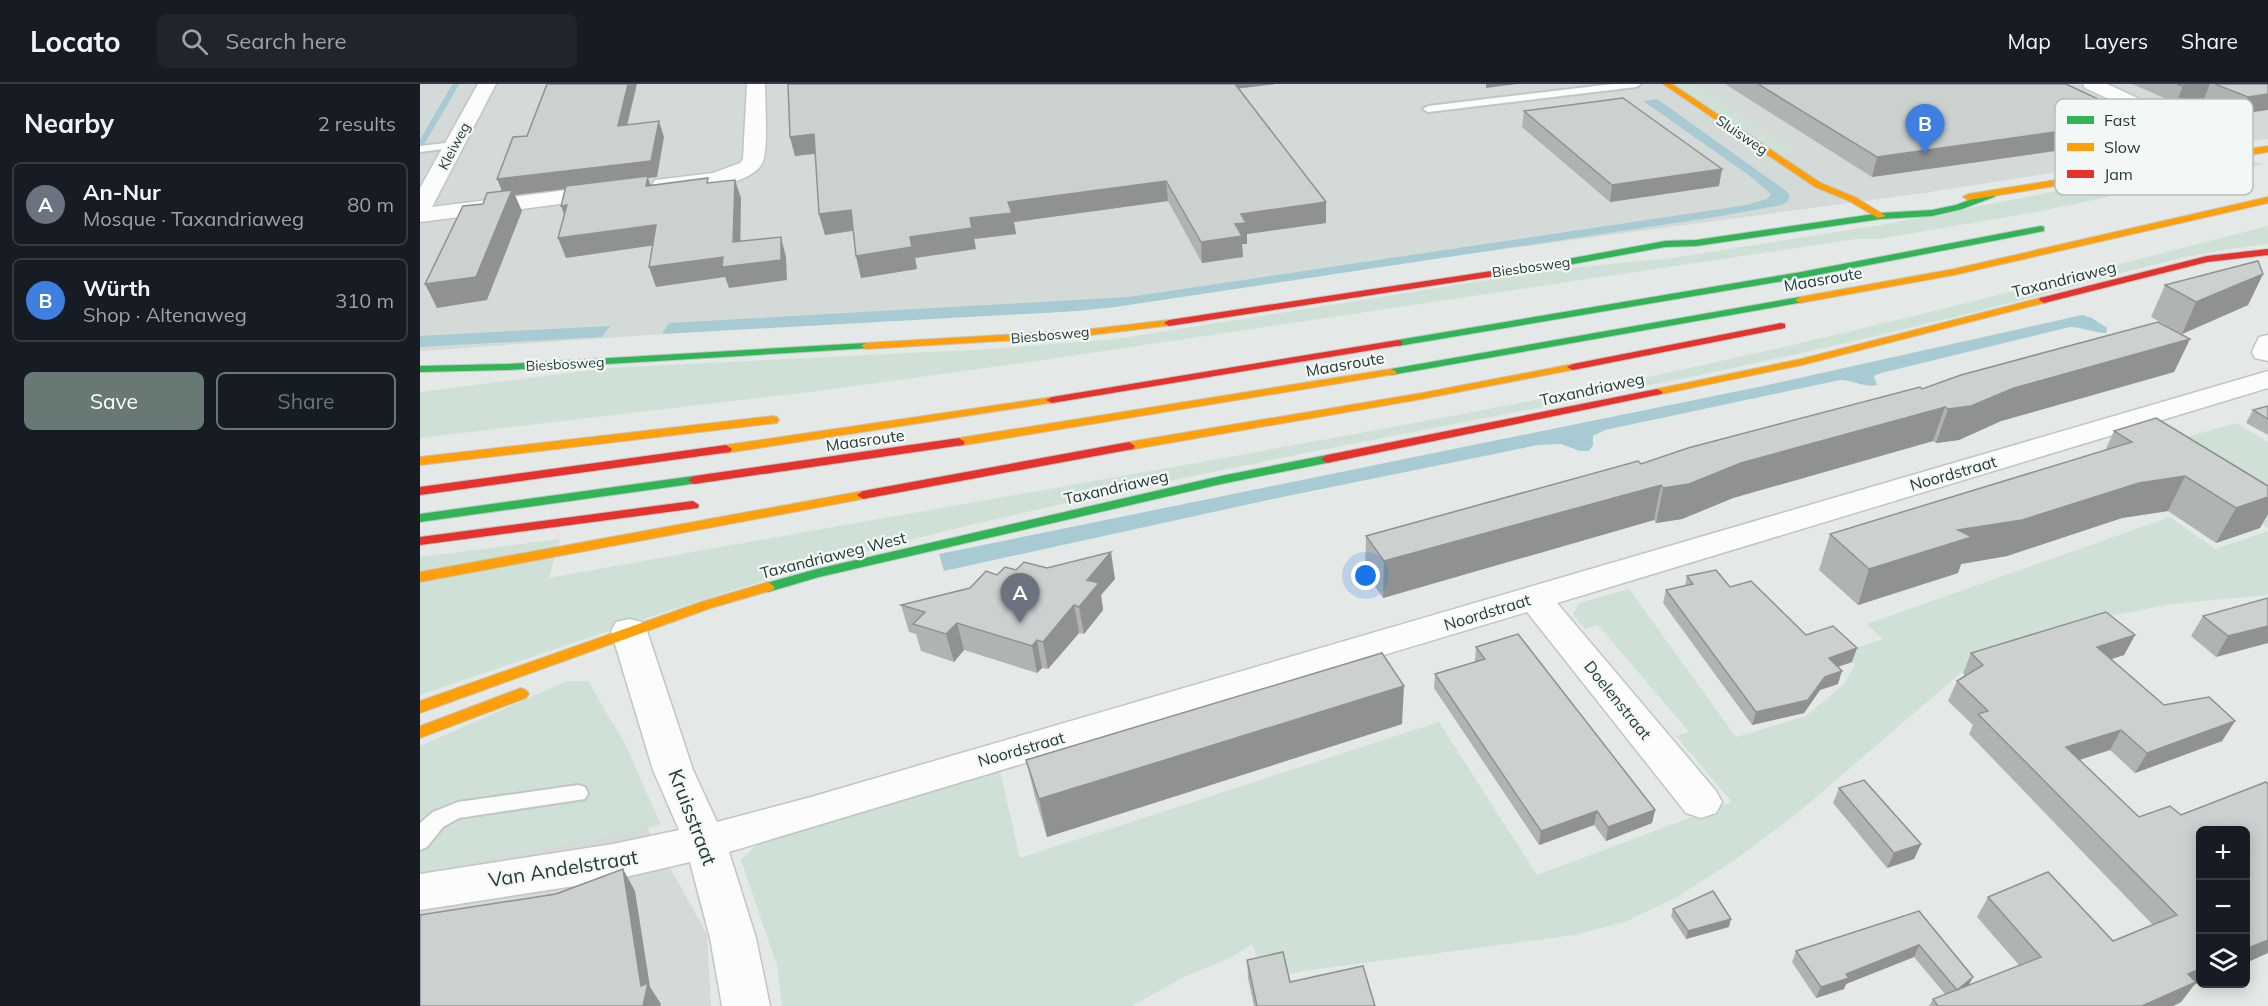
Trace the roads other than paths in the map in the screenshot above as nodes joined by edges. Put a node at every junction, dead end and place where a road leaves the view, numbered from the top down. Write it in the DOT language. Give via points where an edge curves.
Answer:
graph roads {
  1 [pos="487,84"];
  2 [pos="756,84"];
  3 [pos="1636,84"];
  4 [pos="1667,84"];
  5 [pos="2092,84"];
  6 [pos="2125,99"];
  7 [pos="1428,109"];
  8 [pos="454,145"];
  9 [pos="420,149"];
  10 [pos="2268,149"];
  11 [pos="2253,152"];
  12 [pos="1818,185"];
  13 [pos="2055,185"];
  14 [pos="2268,200"];
  15 [pos="420,208"];
  16 [pos="2215,213"];
  17 [pos="420,215"];
  18 [pos="1881,216"];
  19 [pos="1859,219"];
  20 [pos="2056,226"];
  21 [pos="2268,252"];
  22 [pos="2088,256"];
  23 [pos="1797,322"];
  24 [pos="2268,343"];
  25 [pos="2268,353"];
  26 [pos="506,367"];
  27 [pos="420,369"];
  28 [pos="2268,379"];
  29 [pos="420,380"];
  30 [pos="1026,404"];
  31 [pos="861,415"];
  32 [pos="790,419"];
  33 [pos="1105,450"];
  34 [pos="420,461"];
  35 [pos="832,486"];
  36 [pos="420,490"];
  37 [pos="702,504"];
  38 [pos="420,518"];
  39 [pos="420,541"];
  40 [pos="921,551"];
  41 [pos="420,577"];
  42 [pos="781,598"];
  43 [pos="1534,598"];
  44 [pos="635,647"];
  45 [pos="534,690"];
  46 [pos="420,707"];
  47 [pos="420,732"];
  48 [pos="578,793"];
  49 [pos="1701,802"];
  50 [pos="420,842"];
  51 [pos="705,842"];
  52 [pos="420,892"];
  53 [pos="746,1006"];
  1 -- 8 [label="street, Kleiweg"];
  2 -- 17 [label="street" via="753,160 750,167 738,174"];
  3 -- 7 [label="lane"];
  4 -- 12 [label="main road, Sluisweg"];
  5 -- 6 [label="street"];
  8 -- 9 [label="lane"];
  8 -- 15 [label="street, Kleiweg"];
  10 -- 11 [label="main road, Biesbosweg"];
  12 -- 18 [label="main road, Sluisweg"];
  12 -- 19 [label="main road, Sluisweg"];
  13 -- 18 [label="main road, Biesbosweg" via="1910,204"];
  14 -- 16 [label="main road, Maasroute"];
  16 -- 22 [label="main road"];
  16 -- 38 [label="main road, Maasroute" via="1954,272 1335,382 905,451"];
  18 -- 19 [label="main road, Biesbosweg"];
  19 -- 26 [label="main road, Biesbosweg" via="1696,243 1665,243 1590,259 1166,324 1083,333"];
  20 -- 30 [label="main road, Maasroute" via="1693,295"];
  21 -- 40 [label="main road, Taxandriaweg" via="2207,259 1802,362 1221,480"];
  23 -- 33 [label="main road" via="1422,396"];
  24 -- 25 [label="street"];
  26 -- 27 [label="main road, Biesbosweg"];
  26 -- 29 [label="main road, Biesbosweg"];
  28 -- 43 [label="street, Noordstraat"];
  30 -- 31 [label="main road"];
  30 -- 36 [label="main road, Maasroute"];
  32 -- 34 [label="main road"];
  33 -- 35 [label="main road"];
  33 -- 41 [label="main road"];
  37 -- 39 [label="main road"];
  40 -- 42 [label="main road, Taxandriaweg West"];
  40 -- 44 [label="main road, Taxandriaweg West" via="817,573 706,605"];
  43 -- 49 [label="street, Doelenstraat"];
  43 -- 51 [label="street, Noordstraat"];
  44 -- 46 [label="main road, Taxandriaweg West"];
  44 -- 51 [label="street, Kruisstraat" via="673,770"];
  45 -- 47 [label="main road"];
  48 -- 50 [label="lane" via="458,810 442,815"];
  51 -- 52 [label="street, Van Andelstraat" via="613,862"];
  51 -- 53 [label="street, Kruisstraat" via="733,938"];
}
